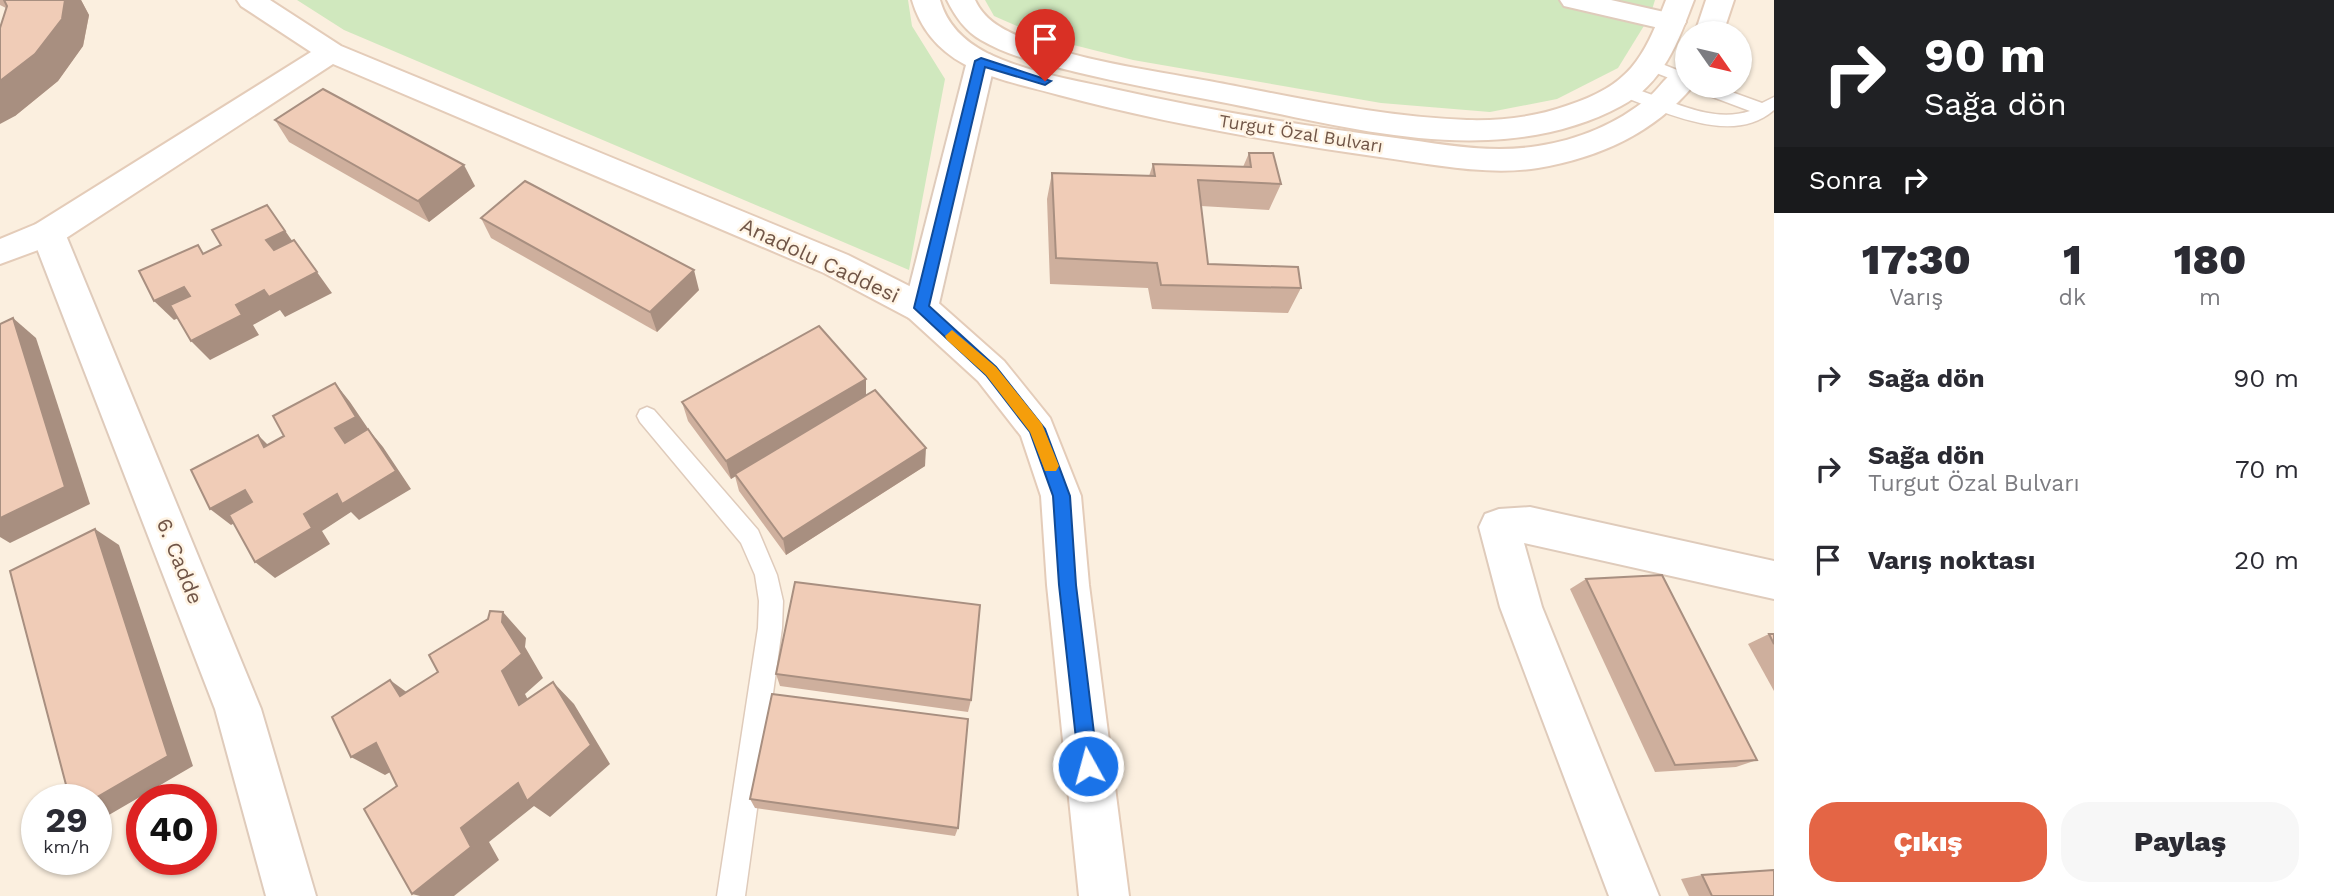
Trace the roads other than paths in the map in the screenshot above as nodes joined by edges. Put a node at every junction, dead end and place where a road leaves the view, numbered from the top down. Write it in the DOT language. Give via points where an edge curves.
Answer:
graph roads {
  1 [pos="251,0"];
  2 [pos="926,0"];
  3 [pos="961,0"];
  4 [pos="1574,0"];
  5 [pos="1720,0"];
  6 [pos="1676,11"];
  7 [pos="1713,21"];
  8 [pos="331,52"];
  9 [pos="981,61"];
  10 [pos="1652,65"];
  11 [pos="1675,74"];
  12 [pos="1675,90"];
  13 [pos="1625,91"];
  14 [pos="1745,98"];
  15 [pos="1659,103"];
  16 [pos="1769,106"];
  17 [pos="48,233"];
  18 [pos="0,252"];
  19 [pos="921,308"];
  20 [pos="647,416"];
  21 [pos="1774,580"];
  22 [pos="291,896"];
  23 [pos="731,896"];
  24 [pos="1104,896"];
  25 [pos="1634,896"];
  1 -- 8 [label="street, Anadolu Caddesi"];
  2 -- 9 [label="street, Turgut Özal Bulvarı" via="937,27 950,42"];
  3 -- 13 [label="street, Turgut Özal Bulvarı" via="974,21 997,37 1059,58 1175,85 1390,122 1469,130 1517,127 1573,115"];
  4 -- 6 [label="street"];
  5 -- 7 [label="street"];
  6 -- 10 [label="street, Turgut Özal Bulvarı"];
  8 -- 17 [label="street"];
  8 -- 19 [label="street, Anadolu Caddesi" via="797,246"];
  9 -- 15 [label="street, Turgut Özal Bulvarı" via="1064,87 1172,112 1482,159 1537,157 1577,148 1620,132"];
  9 -- 19 [label="street"];
  10 -- 11 [label="lane"];
  10 -- 13 [label="street, Turgut Özal Bulvarı"];
  12 -- 15 [label="street, Turgut Özal Bulvarı"];
  13 -- 15 [label="lane"];
  14 -- 16 [label="lane"];
  15 -- 16 [label="lane" via="1719,118 1752,116"];
  17 -- 18 [label="street"];
  17 -- 22 [label="street, 6. Cadde" via="238,709"];
  19 -- 24 [label="street, Anadolu Caddesi" via="991,371 1037,429 1061,496"];
  20 -- 23 [label="lane" via="750,537 771,601 771,628"];
  21 -- 25 [label="street" via="1530,525 1499,527 1521,607"];
}
